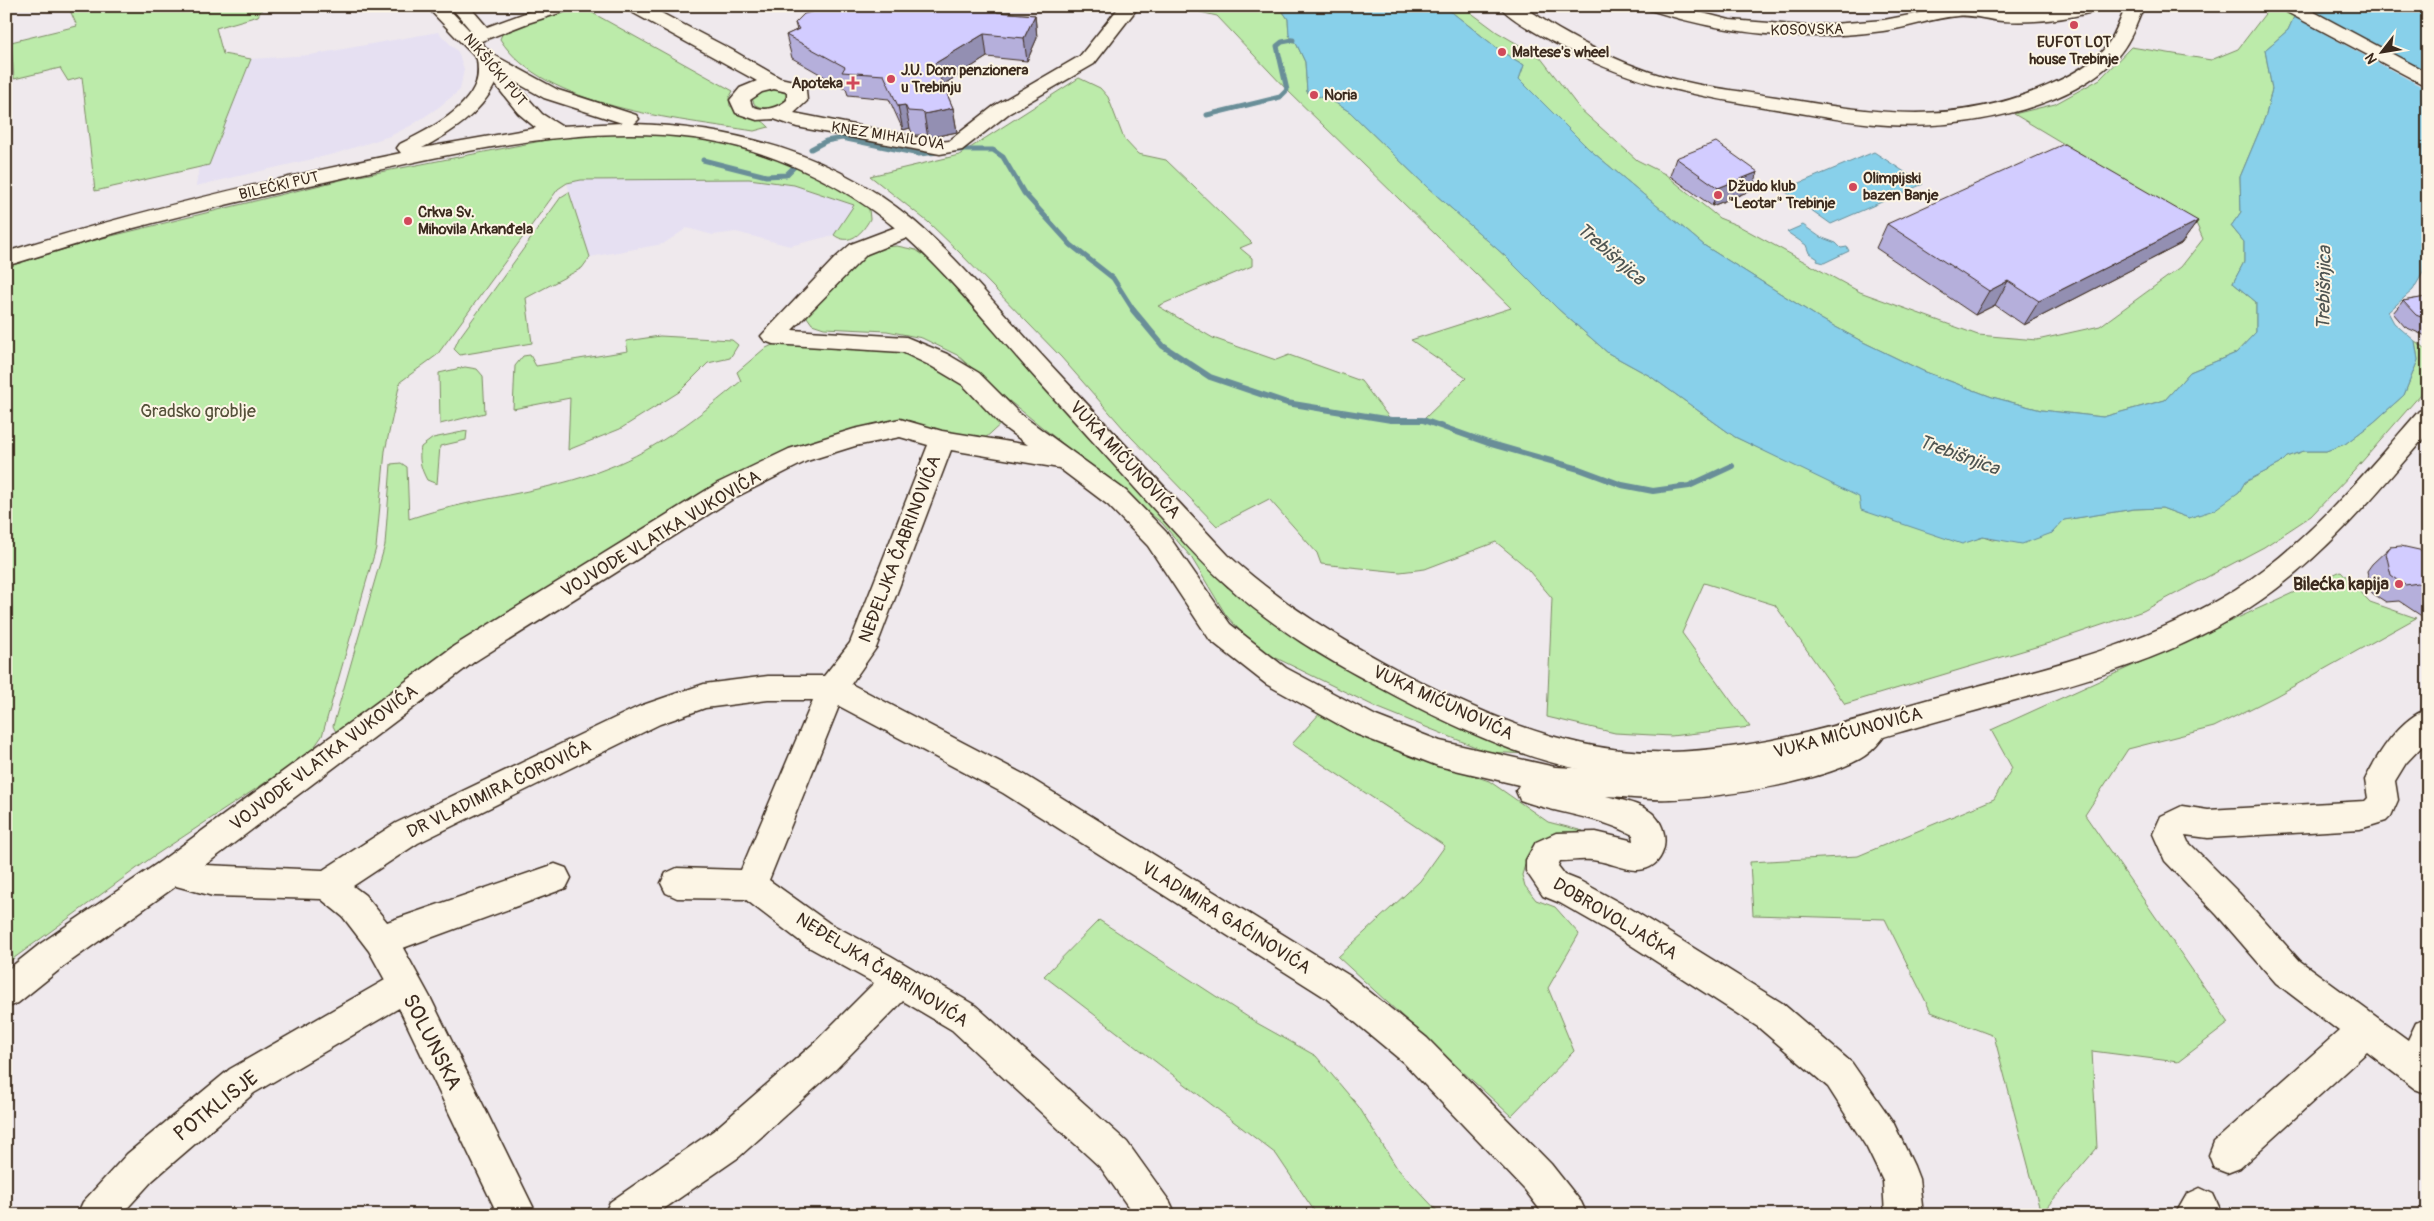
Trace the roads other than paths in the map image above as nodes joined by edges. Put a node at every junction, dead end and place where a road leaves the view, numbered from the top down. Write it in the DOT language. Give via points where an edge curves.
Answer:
graph roads {
  1 [pos="435,6"];
  2 [pos="459,6"];
  3 [pos="563,6"];
  4 [pos="634,6"];
  5 [pos="1130,6"];
  6 [pos="1509,6"];
  7 [pos="1656,6"];
  8 [pos="1941,6"];
  9 [pos="2094,6"];
  10 [pos="2135,6"];
  11 [pos="2289,6"];
  12 [pos="1959,10"];
  13 [pos="477,37"];
  14 [pos="486,58"];
  15 [pos="2428,81"];
  16 [pos="774,83"];
  17 [pos="776,113"];
  18 [pos="671,131"];
  19 [pos="556,132"];
  20 [pos="334,174"];
  21 [pos="909,228"];
  22 [pos="6,258"];
  23 [pos="2428,417"];
  24 [pos="1011,420"];
  25 [pos="942,440"];
  26 [pos="986,448"];
  27 [pos="1060,459"];
  28 [pos="832,688"];
  29 [pos="2428,721"];
  30 [pos="1874,727"];
  31 [pos="1438,753"];
  32 [pos="172,871"];
  33 [pos="555,878"];
  34 [pos="676,883"];
  35 [pos="327,885"];
  36 [pos="751,885"];
  37 [pos="381,940"];
  38 [pos="900,981"];
  39 [pos="404,987"];
  40 [pos="6,992"];
  41 [pos="2365,1031"];
  42 [pos="2428,1035"];
  43 [pos="2421,1071"];
  44 [pos="2227,1155"];
  45 [pos="96,1215"];
  46 [pos="518,1215"];
  47 [pos="623,1215"];
  48 [pos="1157,1215"];
  49 [pos="1568,1215"];
  50 [pos="1904,1215"];
  1 -- 13 [label="street, NIKŠIĆKI PUT"];
  2 -- 13 [label="street, NIKŠIĆKI PUT"];
  3 -- 13 [label="street"];
  4 -- 16 [label="street"];
  5 -- 17 [label="street, KNEZ MIHAILOVA" via="1087,60 1001,110 955,146 930,146 797,121"];
  6 -- 10 [label="street" via="1561,40 1618,66 1697,91 1833,114 1908,120 1971,114 2012,106 2050,93 2085,74 2108,56 2121,38"];
  7 -- 12 [label="street, KOSOVSKA" via="1720,24 1790,31 1883,27"];
  8 -- 12 [label="street"];
  9 -- 12 [label="street" via="2044,16 2010,17"];
  11 -- 15 [label="street"];
  13 -- 14 [label="street, NIKŠIĆKI PUT"];
  14 -- 18 [label="street" via="551,94"];
  14 -- 19 [label="street, NIKŠIĆKI PUT" via="525,106"];
  14 -- 20 [label="street" via="485,86 444,128 404,150"];
  16 -- 17 [label="street" via="791,86 798,95 792,106"];
  16 -- 17 [label="street, KNEZ MIHAILOVA" via="749,90 740,104 756,114"];
  18 -- 19 [label="street, VUKA MIĆUNOVIĆA" via="600,128"];
  18 -- 21 [label="street, VUKA MIĆUNOVIĆA" via="733,140 791,157 865,196"];
  19 -- 20 [label="street, BILEĆKI PUT" via="460,145"];
  20 -- 22 [label="street, BILEĆKI PUT" via="114,226"];
  21 -- 24 [label="street" via="860,249 773,336 906,346 971,378"];
  21 -- 30 [label="street, VUKA MIĆUNOVIĆA" via="1245,587 1296,626 1426,698 1519,739 1580,756 1642,765 1712,763 1759,757"];
  23 -- 30 [label="street, VUKA MIĆUNOVIĆA" via="2326,531 2282,569 2223,610 2147,646 2105,661"];
  24 -- 26 [label="street"];
  24 -- 27 [label="street"];
  25 -- 26 [label="street, VOJVODE VLATKA VUKOVIĆA"];
  25 -- 28 [label="street, NEĐELJKA ČABRINOVIĆA" via="862,648"];
  25 -- 32 [label="street, VOJVODE VLATKA VUKOVIĆA" via="900,428 854,438 798,455 727,490 464,654"];
  26 -- 27 [label="street, VOJVODE VLATKA VUKOVIĆA"];
  27 -- 31 [label="street, VOJVODE VLATKA VUKOVIĆA" via="1117,498 1157,539 1220,632 1276,676 1366,725"];
  28 -- 35 [label="street, DR VLADIMIRA ĆOROVIĆA" via="768,688 704,696 650,715 407,833"];
  28 -- 36 [label="street, NEĐELJKA ČABRINOVIĆA"];
  28 -- 49 [label="street, VLADIMIRA GAĆINOVIĆA" via="1014,784 1338,987 1415,1050 1538,1177"];
  29 -- 41 [label="street" via="2395,754 2380,780 2384,800 2374,814 2208,824 2182,820 2172,826 2169,834 2176,852 2228,904 2288,972"];
  30 -- 31 [label="street, VOJVODE VLATKA VUKOVIĆA" via="1860,743 1837,756 1789,770 1729,781 1670,786 1555,780"];
  31 -- 50 [label="street, DOBROVOLJAČKA" via="1475,773 1508,785 1589,804 1644,825 1650,835 1650,846 1637,856 1596,846 1556,846 1542,860 1542,871 1554,886 1620,920 1770,1015 1840,1076 1880,1135 1900,1179"];
  32 -- 35 [label="street" via="213,881"];
  32 -- 40 [label="street, VOJVODE VLATKA VUKOVIĆA" via="52,955"];
  33 -- 37 [label="street"];
  34 -- 36 [label="street"];
  35 -- 37 [label="street, SOLUNSKA" via="354,906"];
  36 -- 38 [label="street, NEĐELJKA ČABRINOVIĆA" via="817,934"];
  37 -- 39 [label="street, SOLUNSKA"];
  38 -- 47 [label="street" via="824,1057 726,1144"];
  38 -- 48 [label="street, NEĐELJKA ČABRINOVIĆA" via="964,1018 1114,1155"];
  39 -- 45 [label="street, POTKLISJE" via="242,1081 140,1167"];
  39 -- 46 [label="street, SOLUNSKA"];
  41 -- 43 [label="street"];
  41 -- 44 [label="street"];
  42 -- 43 [label="street"];
}
